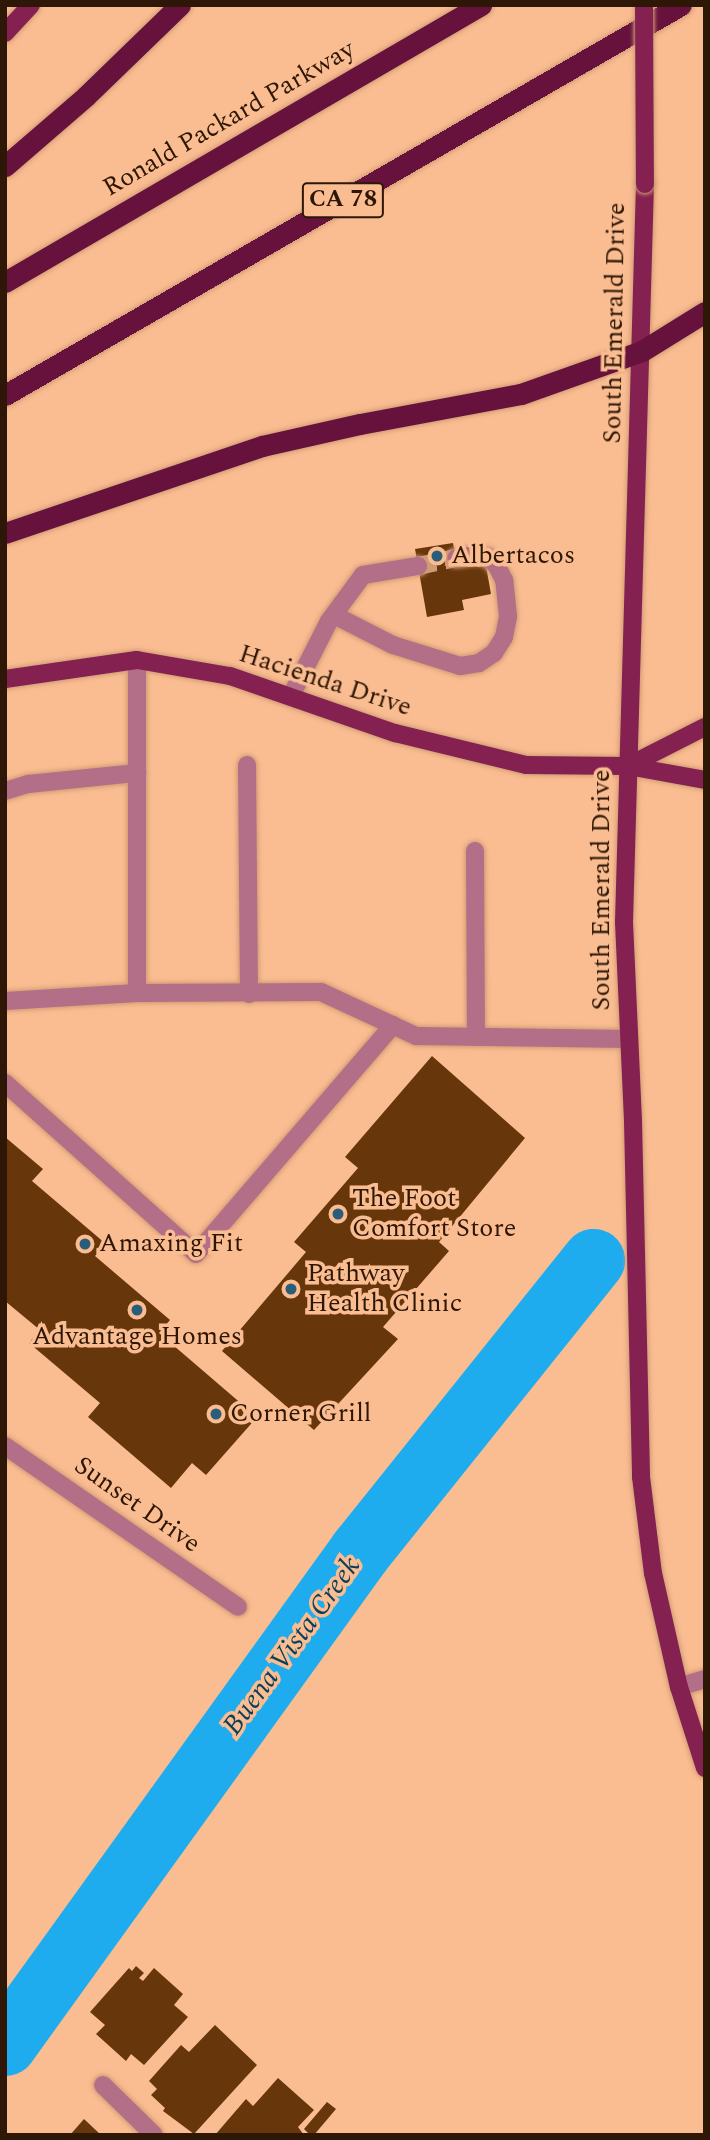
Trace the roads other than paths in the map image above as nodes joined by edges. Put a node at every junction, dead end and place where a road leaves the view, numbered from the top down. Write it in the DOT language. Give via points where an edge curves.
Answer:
graph roads {
  1 [pos="31,5"];
  2 [pos="180,5"];
  3 [pos="481,5"];
  4 [pos="644,5"];
  5 [pos="681,5"];
  6 [pos="5,33"];
  7 [pos="5,166"];
  8 [pos="5,282"];
  9 [pos="705,312"];
  10 [pos="642,351"];
  11 [pos="5,395"];
  12 [pos="5,533"];
  13 [pos="456,558"];
  14 [pos="418,566"];
  15 [pos="334,615"];
  16 [pos="137,660"];
  17 [pos="5,679"];
  18 [pos="291,696"];
  19 [pos="705,727"];
  20 [pos="247,765"];
  21 [pos="628,766"];
  22 [pos="137,773"];
  23 [pos="705,780"];
  24 [pos="5,791"];
  25 [pos="475,850"];
  26 [pos="137,993"];
  27 [pos="249,994"];
  28 [pos="5,1001"];
  29 [pos="393,1025"];
  30 [pos="476,1037"];
  31 [pos="629,1040"];
  32 [pos="5,1083"];
  33 [pos="5,1446"];
  34 [pos="238,1606"];
  35 [pos="705,1679"];
  36 [pos="679,1687"];
  37 [pos="705,1768"];
  38 [pos="103,2085"];
  39 [pos="154,2135"];
  1 -- 6 [label="main road"];
  2 -- 7 [label="highway"];
  3 -- 8 [label="highway, Ronald Packard Parkway"];
  4 -- 10 [label="main road, South Emerald Drive, bridge"];
  5 -- 11 [label="highway, CA 78"];
  9 -- 10 [label="highway"];
  10 -- 12 [label="highway" via="520,394 262,446"];
  10 -- 21 [label="main road, South Emerald Drive"];
  13 -- 15 [label="street" via="488,557 504,580 508,616 504,637 494,653 479,663 460,666 393,645"];
  14 -- 15 [label="street" via="363,575"];
  15 -- 18 [label="street"];
  16 -- 17 [label="main road, Hacienda Drive"];
  16 -- 18 [label="main road, Hacienda Drive" via="230,676"];
  16 -- 22 [label="street"];
  18 -- 21 [label="main road, Hacienda Drive" via="395,733 526,765"];
  19 -- 21 [label="main road, Hacienda Drive"];
  20 -- 27 [label="street"];
  21 -- 23 [label="main road, Hacienda Drive"];
  21 -- 31 [label="main road, South Emerald Drive" via="624,922"];
  22 -- 24 [label="street" via="28,784"];
  22 -- 26 [label="street"];
  25 -- 30 [label="street"];
  26 -- 27 [label="street"];
  26 -- 28 [label="street"];
  27 -- 29 [label="street" via="321,992"];
  29 -- 30 [label="street" via="416,1036"];
  29 -- 32 [label="street" via="195,1254"];
  30 -- 31 [label="street"];
  31 -- 36 [label="main road, South Emerald Drive" via="641,1477 653,1573"];
  33 -- 34 [label="street, Sunset Drive"];
  35 -- 36 [label="street"];
  36 -- 37 [label="main road, South Emerald Drive"];
  38 -- 39 [label="street"];
}
